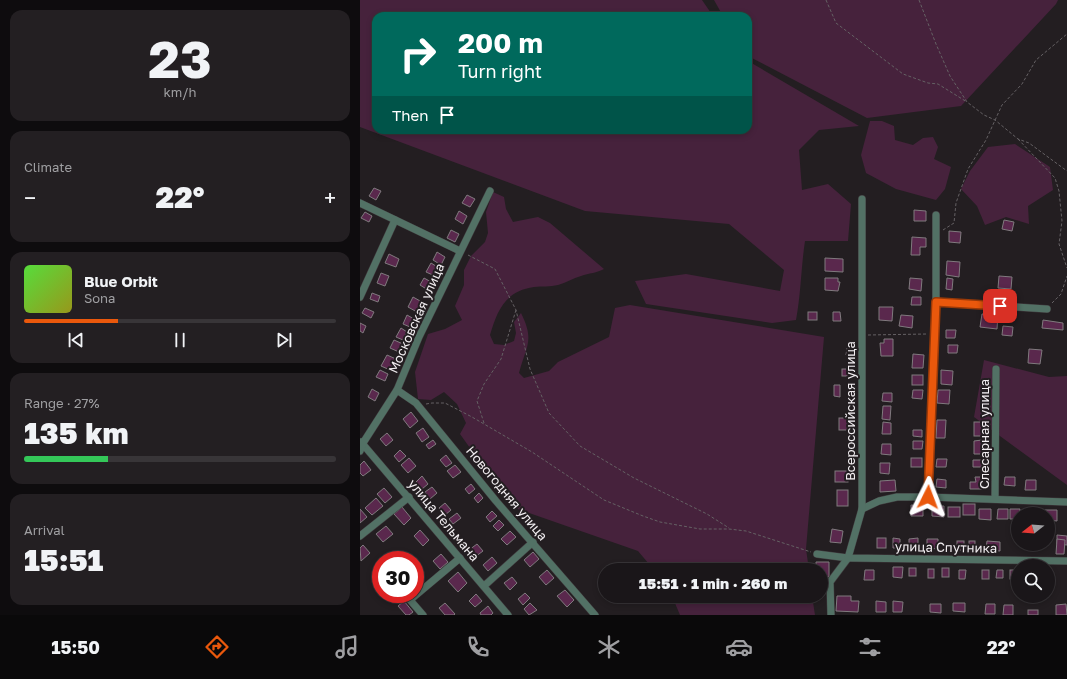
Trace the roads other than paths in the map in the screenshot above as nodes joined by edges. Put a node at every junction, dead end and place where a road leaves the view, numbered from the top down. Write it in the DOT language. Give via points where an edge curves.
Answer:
graph roads {
  1 [pos="490,191"];
  2 [pos="862,200"];
  3 [pos="360,203"];
  4 [pos="936,215"];
  5 [pos="395,220"];
  6 [pos="460,251"];
  7 [pos="363,282"];
  8 [pos="360,297"];
  9 [pos="936,302"];
  10 [pos="1047,309"];
  11 [pos="996,370"];
  12 [pos="397,390"];
  13 [pos="361,442"];
  14 [pos="360,451"];
  15 [pos="409,497"];
  16 [pos="928,497"];
  17 [pos="995,499"];
  18 [pos="1067,502"];
  19 [pos="862,509"];
  20 [pos="360,536"];
  21 [pos="533,542"];
  22 [pos="817,554"];
  23 [pos="460,558"];
  24 [pos="848,558"];
  25 [pos="1067,561"];
  26 [pos="484,586"];
  27 [pos="423,615"];
  28 [pos="508,615"];
  29 [pos="595,615"];
  30 [pos="831,615"];
  1 -- 6 [label="street, Московская улица"];
  2 -- 19 [label="street, Всероссийская улица"];
  3 -- 5 [label="street"];
  4 -- 9 [label="street"];
  5 -- 6 [label="street"];
  5 -- 7 [label="street"];
  6 -- 12 [label="street, Московская улица"];
  7 -- 8 [label="street"];
  9 -- 10 [label="street"];
  9 -- 16 [label="street"];
  11 -- 17 [label="street, Слесарная улица"];
  12 -- 13 [label="street, Московская улица"];
  12 -- 21 [label="street, Новогодняя улица" via="418,406"];
  13 -- 14 [label="street, Московская улица"];
  13 -- 15 [label="street, улица Тельмана"];
  15 -- 20 [label="street"];
  15 -- 23 [label="street, улица Тельмана"];
  16 -- 17 [label="street"];
  16 -- 19 [label="street" via="897,497 879,501"];
  17 -- 18 [label="street"];
  19 -- 24 [label="street, Всероссийская улица"];
  21 -- 26 [label="street"];
  21 -- 29 [label="street, Новогодняя улица"];
  22 -- 24 [label="street, улица Спутника"];
  23 -- 26 [label="street, улица Тельмана"];
  23 -- 27 [label="street" via="410,600"];
  24 -- 25 [label="street, улица Спутника"];
  24 -- 30 [label="street, Всероссийская улица" via="830,582"];
  26 -- 28 [label="street, улица Тельмана"];
}
